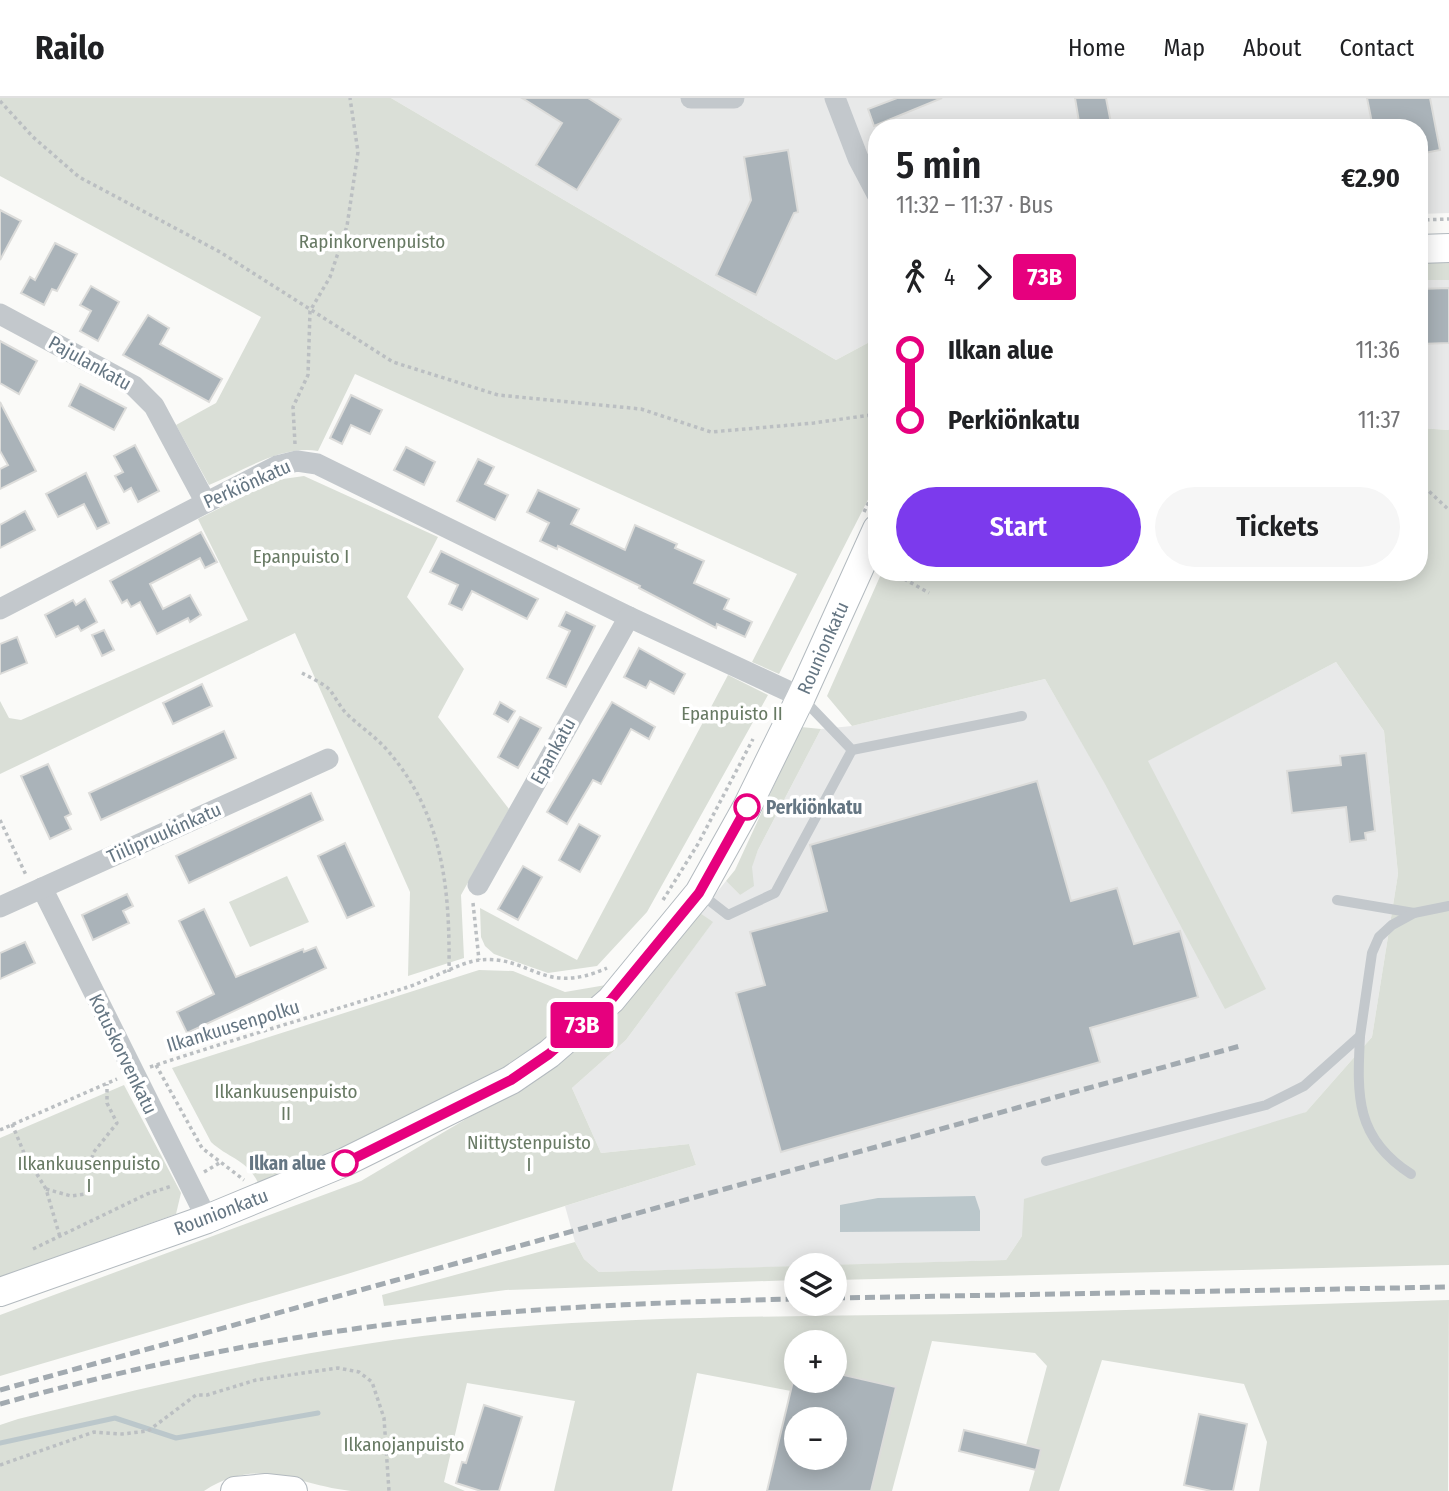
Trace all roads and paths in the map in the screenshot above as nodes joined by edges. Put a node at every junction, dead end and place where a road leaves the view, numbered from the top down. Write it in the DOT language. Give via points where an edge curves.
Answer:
graph roads {
  1 [pos="350,98"];
  2 [pos="691,98"];
  3 [pos="734,98"];
  4 [pos="835,98"];
  5 [pos="0,101"];
  6 [pos="868,177"];
  7 [pos="1449,219"];
  8 [pos="1428,220"];
  9 [pos="1449,248"];
  10 [pos="1428,249"];
  11 [pos="310,311"];
  12 [pos="0,314"];
  13 [pos="868,415"];
  14 [pos="298,461"];
  15 [pos="1428,490"];
  16 [pos="205,501"];
  17 [pos="1449,510"];
  18 [pos="868,525"];
  19 [pos="908,581"];
  20 [pos="929,593"];
  21 [pos="0,609"];
  22 [pos="629,617"];
  23 [pos="302,673"];
  24 [pos="801,697"];
  25 [pos="1022,716"];
  26 [pos="755,735"];
  27 [pos="852,750"];
  28 [pos="328,759"];
  29 [pos="0,820"];
  30 [pos="478,885"];
  31 [pos="38,890"];
  32 [pos="699,893"];
  33 [pos="1337,900"];
  34 [pos="1449,906"];
  35 [pos="0,907"];
  36 [pos="657,908"];
  37 [pos="1414,913"];
  38 [pos="616,958"];
  39 [pos="479,960"];
  40 [pos="449,972"];
  41 [pos="1360,1036"];
  42 [pos="156,1065"];
  43 [pos="132,1073"];
  44 [pos="107,1084"];
  45 [pos="12,1124"];
  46 [pos="0,1129"];
  47 [pos="1046,1161"];
  48 [pos="221,1163"];
  49 [pos="1411,1174"];
  50 [pos="187,1181"];
  51 [pos="46,1189"];
  52 [pos="251,1200"];
  53 [pos="206,1219"];
  54 [pos="60,1237"];
  55 [pos="33,1248"];
  56 [pos="0,1292"];
  57 [pos="0,1465"];
  58 [pos="235,1491"];
  59 [pos="293,1491"];
  60 [pos="389,1491"];
  1 -- 11 [label="path" via="358,152 347,226 330,277"];
  2 -- 3 [label="street"];
  4 -- 6 [label="street"];
  5 -- 11 [label="path" via="79,177 220,252"];
  7 -- 8 [label="path"];
  9 -- 10 [label="main road"];
  11 -- 13 [label="path" via="393,362 498,395 641,409 711,432"];
  11 -- 14 [label="path" via="308,375 293,407"];
  12 -- 16 [label="street, Pajulankatu" via="134,386 155,406"];
  14 -- 16 [label="street, Perkiönkatu"];
  14 -- 22 [label="street, Perkiönkatu" via="317,464"];
  15 -- 17 [label="path"];
  16 -- 21 [label="street, Perkiönkatu"];
  18 -- 24 [label="main road, Rounionkatu"];
  19 -- 20 [label="path"];
  22 -- 24 [label="street, Perkiönkatu"];
  22 -- 30 [label="street, Epankatu"];
  23 -- 40 [label="path" via="328,687 349,716 390,752 424,804 443,858 450,917"];
  24 -- 27 [label="lane"];
  24 -- 32 [label="main road, Rounionkatu"];
  25 -- 27 [label="lane"];
  26 -- 36 [label="path" via="698,844"];
  27 -- 32 [label="lane" via="775,893 728,915"];
  28 -- 31 [label="street, Tiilipruukinkatu"];
  29 -- 31 [label="path"];
  30 -- 39 [label="path" via="473,900"];
  31 -- 35 [label="street, Tiilipruukinkatu"];
  31 -- 43 [label="street, Kotuskorvenkatu"];
  32 -- 52 [label="main road, Rounionkatu" via="611,1000 549,1054 466,1103 345,1163"];
  33 -- 37 [label="lane"];
  34 -- 37 [label="lane"];
  37 -- 41 [label="lane" via="1379,937 1371,953"];
  38 -- 39 [label="path" via="607,968 584,978 564,980 517,965"];
  39 -- 40 [label="path, Ilkankuusenpolku"];
  40 -- 42 [label="path, Ilkankuusenpolku"];
  41 -- 47 [label="lane" via="1304,1087 1266,1105"];
  41 -- 49 [label="lane" via="1359,1092 1367,1128 1392,1162"];
  42 -- 43 [label="path, Ilkankuusenpolku"];
  42 -- 48 [label="path" via="202,1148"];
  43 -- 44 [label="path, Ilkankuusenpolku"];
  43 -- 50 [label="street, Kotuskorvenkatu"];
  44 -- 45 [label="path, Ilkankuusenpolku"];
  44 -- 51 [label="path" via="107,1103 117,1123 93,1153 86,1194 71,1196"];
  45 -- 46 [label="path, Ilkankuusenpolku"];
  45 -- 51 [label="path"];
  48 -- 50 [label="path"];
  48 -- 52 [label="path" via="242,1176"];
  50 -- 53 [label="street, Kotuskorvenkatu"];
  50 -- 54 [label="path" via="147,1194"];
  51 -- 54 [label="path"];
  52 -- 53 [label="main road, Rounionkatu"];
  53 -- 56 [label="main road, Rounionkatu"];
  54 -- 55 [label="path"];
  57 -- 60 [label="path" via="94,1432 150,1429 196,1395 256,1380 338,1368 359,1372 372,1382 384,1418"];
  58 -- 59 [label="main road"];
}
